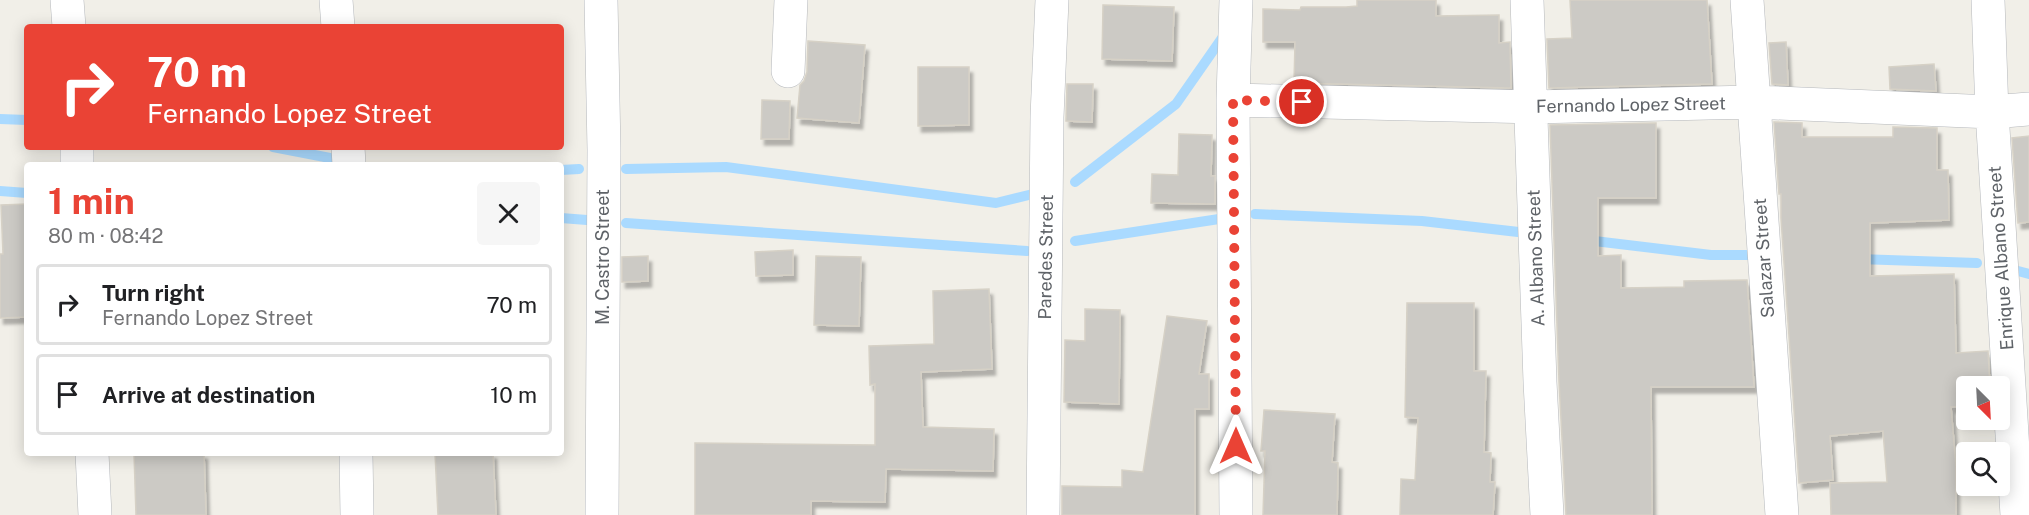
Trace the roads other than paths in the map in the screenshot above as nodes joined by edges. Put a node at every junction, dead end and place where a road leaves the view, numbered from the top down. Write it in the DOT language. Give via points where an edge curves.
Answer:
graph roads {
  1 [pos="67,0"];
  2 [pos="336,0"];
  3 [pos="601,0"];
  4 [pos="791,0"];
  5 [pos="1052,0"];
  6 [pos="1236,0"];
  7 [pos="1527,0"];
  8 [pos="1747,0"];
  9 [pos="1988,0"];
  10 [pos="69,24"];
  11 [pos="338,24"];
  12 [pos="788,71"];
  13 [pos="1233,100"];
  14 [pos="1753,102"];
  15 [pos="1532,107"];
  16 [pos="2029,110"];
  17 [pos="1992,112"];
  18 [pos="92,456"];
  19 [pos="356,456"];
  20 [pos="95,515"];
  21 [pos="357,515"];
  22 [pos="602,515"];
  23 [pos="1043,515"];
  24 [pos="1236,515"];
  25 [pos="1547,515"];
  26 [pos="1782,515"];
  27 [pos="2017,515"];
  1 -- 10 [label="street"];
  2 -- 11 [label="street"];
  3 -- 22 [label="street, M. Castro Street"];
  4 -- 12 [label="street"];
  5 -- 23 [label="street, Paredes Street"];
  6 -- 13 [label="street"];
  7 -- 15 [label="street, A. Albano Street"];
  8 -- 14 [label="street, Salazar Street"];
  9 -- 17 [label="street, Enrique Albano Street"];
  13 -- 15 [label="street, Fernando Lopez Street"];
  13 -- 24 [label="street"];
  14 -- 15 [label="street, Fernando Lopez Street"];
  14 -- 17 [label="street, Fernando Lopez Street"];
  14 -- 26 [label="street, Salazar Street"];
  15 -- 25 [label="street, A. Albano Street"];
  16 -- 17 [label="street, Fernando Lopez Street"];
  17 -- 27 [label="street, Enrique Albano Street"];
  18 -- 20 [label="street"];
  19 -- 21 [label="street"];
}
